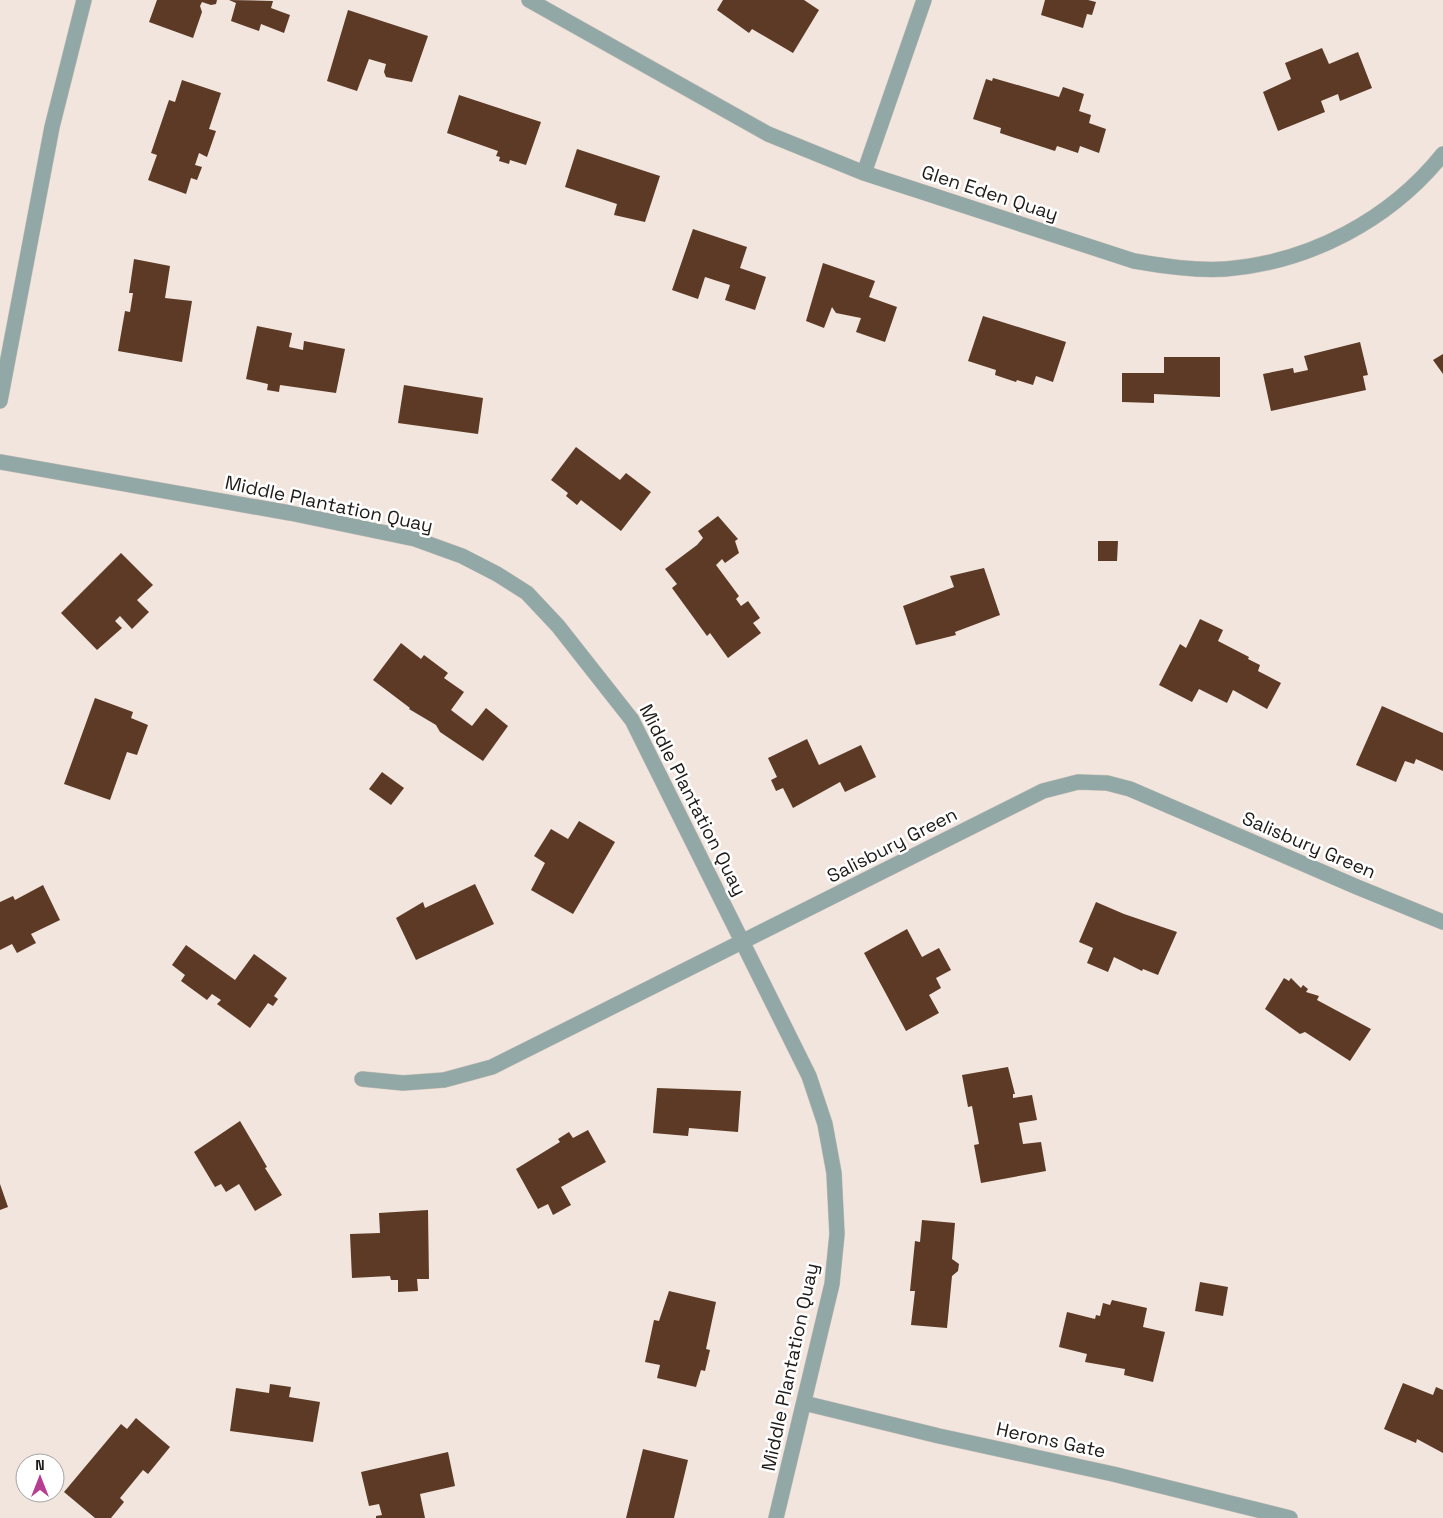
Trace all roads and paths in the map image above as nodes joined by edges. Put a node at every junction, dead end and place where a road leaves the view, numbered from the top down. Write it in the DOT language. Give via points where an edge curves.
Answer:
graph roads {
  1 [pos="84,0"];
  2 [pos="529,0"];
  3 [pos="924,0"];
  4 [pos="1443,154"];
  5 [pos="864,173"];
  6 [pos="0,401"];
  7 [pos="0,462"];
  8 [pos="1443,922"];
  9 [pos="744,942"];
  10 [pos="362,1079"];
  11 [pos="804,1403"];
  12 [pos="776,1518"];
  13 [pos="1290,1518"];
  1 -- 6 [label="street" via="52,127"];
  2 -- 5 [label="street, Glen Eden Quay" via="768,134"];
  3 -- 5 [label="street"];
  4 -- 5 [label="street, Glen Eden Quay" via="1396,201 1357,228 1288,258 1225,269 1180,268 1134,261"];
  7 -- 9 [label="street, Middle Plantation Quay" via="290,513 415,539 462,556 527,593 558,626 632,720"];
  8 -- 9 [label="street, Salisbury Green" via="1130,789 1107,783 1078,782 1043,791"];
  9 -- 10 [label="street, Salisbury Green" via="492,1067 444,1080 403,1083"];
  9 -- 11 [label="street, Middle Plantation Quay" via="809,1076 825,1124 834,1173 837,1234 832,1284"];
  11 -- 12 [label="street, Middle Plantation Quay"];
  11 -- 13 [label="street, Herons Gate"];
}
